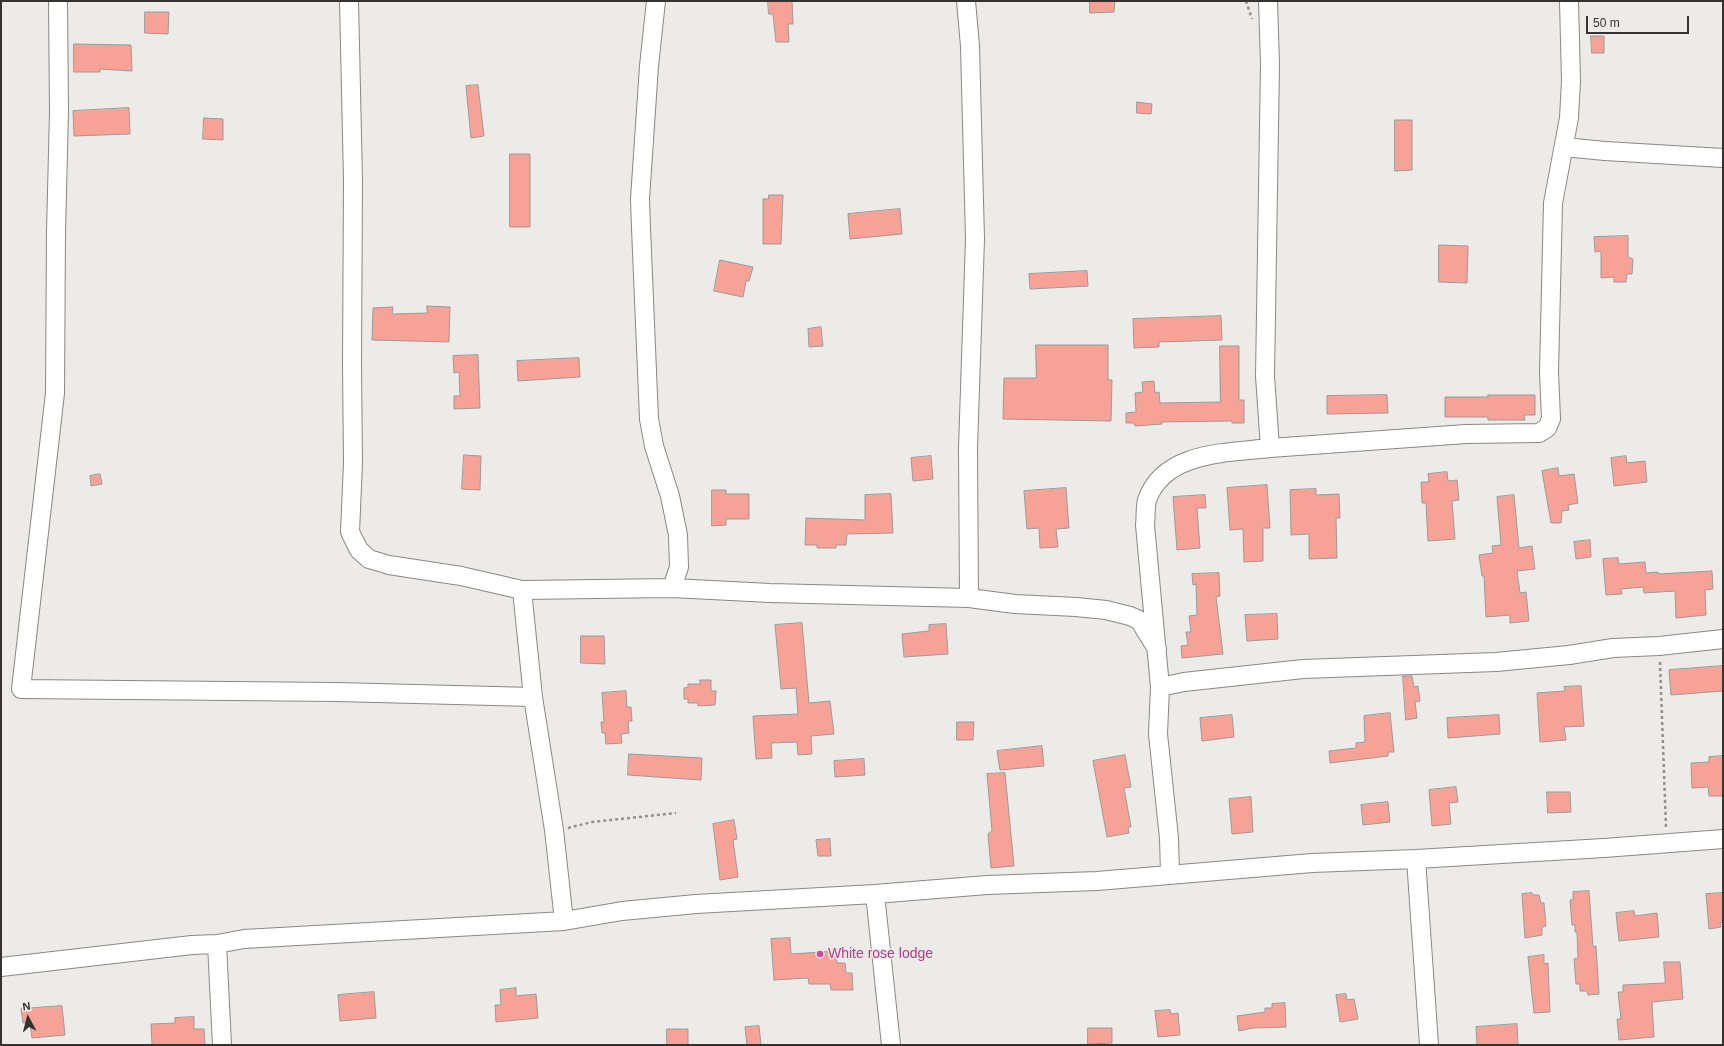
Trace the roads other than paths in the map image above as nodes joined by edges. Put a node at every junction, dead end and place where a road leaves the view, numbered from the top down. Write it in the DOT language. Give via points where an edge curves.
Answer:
graph roads {
  1 [pos="58,1"];
  2 [pos="349,1"];
  3 [pos="656,1"];
  4 [pos="966,1"];
  5 [pos="1268,1"];
  6 [pos="1569,1"];
  7 [pos="1564,147"];
  8 [pos="1723,158"];
  9 [pos="1270,448"];
  10 [pos="672,588"];
  11 [pos="522,590"];
  12 [pos="969,598"];
  13 [pos="1723,639"];
  14 [pos="1157,649"];
  15 [pos="1160,687"];
  16 [pos="533,697"];
  17 [pos="1723,839"];
  18 [pos="1416,859"];
  19 [pos="1170,874"];
  20 [pos="875,894"];
  21 [pos="564,921"];
  22 [pos="217,944"];
  23 [pos="1,967"];
  24 [pos="222,1045"];
  25 [pos="891,1045"];
  26 [pos="1429,1045"];
  1 -- 16 [label="street" via="55,394 21,689"];
  2 -- 11 [label="street" via="353,180 353,463 350,532 359,550 369,559"];
  3 -- 10 [label="street" via="640,199 649,419 678,535 679,567"];
  4 -- 12 [label="street" via="970,46 975,238 968,448"];
  5 -- 9 [label="street" via="1270,71 1265,376"];
  6 -- 7 [label="street" via="1571,81"];
  7 -- 8 [label="street"];
  7 -- 9 [label="street" via="1553,203 1549,372 1551,419 1547,428 1539,433 1466,434"];
  9 -- 14 [label="street" via="1217,454 1182,462 1156,483 1147,501 1145,525"];
  10 -- 11 [label="street"];
  10 -- 12 [label="street"];
  11 -- 16 [label="street"];
  12 -- 14 [label="street" via="1106,610 1130,616 1139,620"];
  13 -- 15 [label="street" via="1613,648 1496,662 1303,669"];
  14 -- 15 [label="street"];
  15 -- 19 [label="street" via="1158,734 1169,838"];
  16 -- 21 [label="street" via="554,830"];
  17 -- 18 [label="street"];
  18 -- 19 [label="street" via="1312,863"];
  18 -- 26 [label="street"];
  19 -- 20 [label="street" via="1097,881 987,885"];
  20 -- 21 [label="street" via="696,904"];
  20 -- 25 [label="street"];
  21 -- 22 [label="street" via="244,939"];
  22 -- 23 [label="street"];
  22 -- 24 [label="street"];
}
